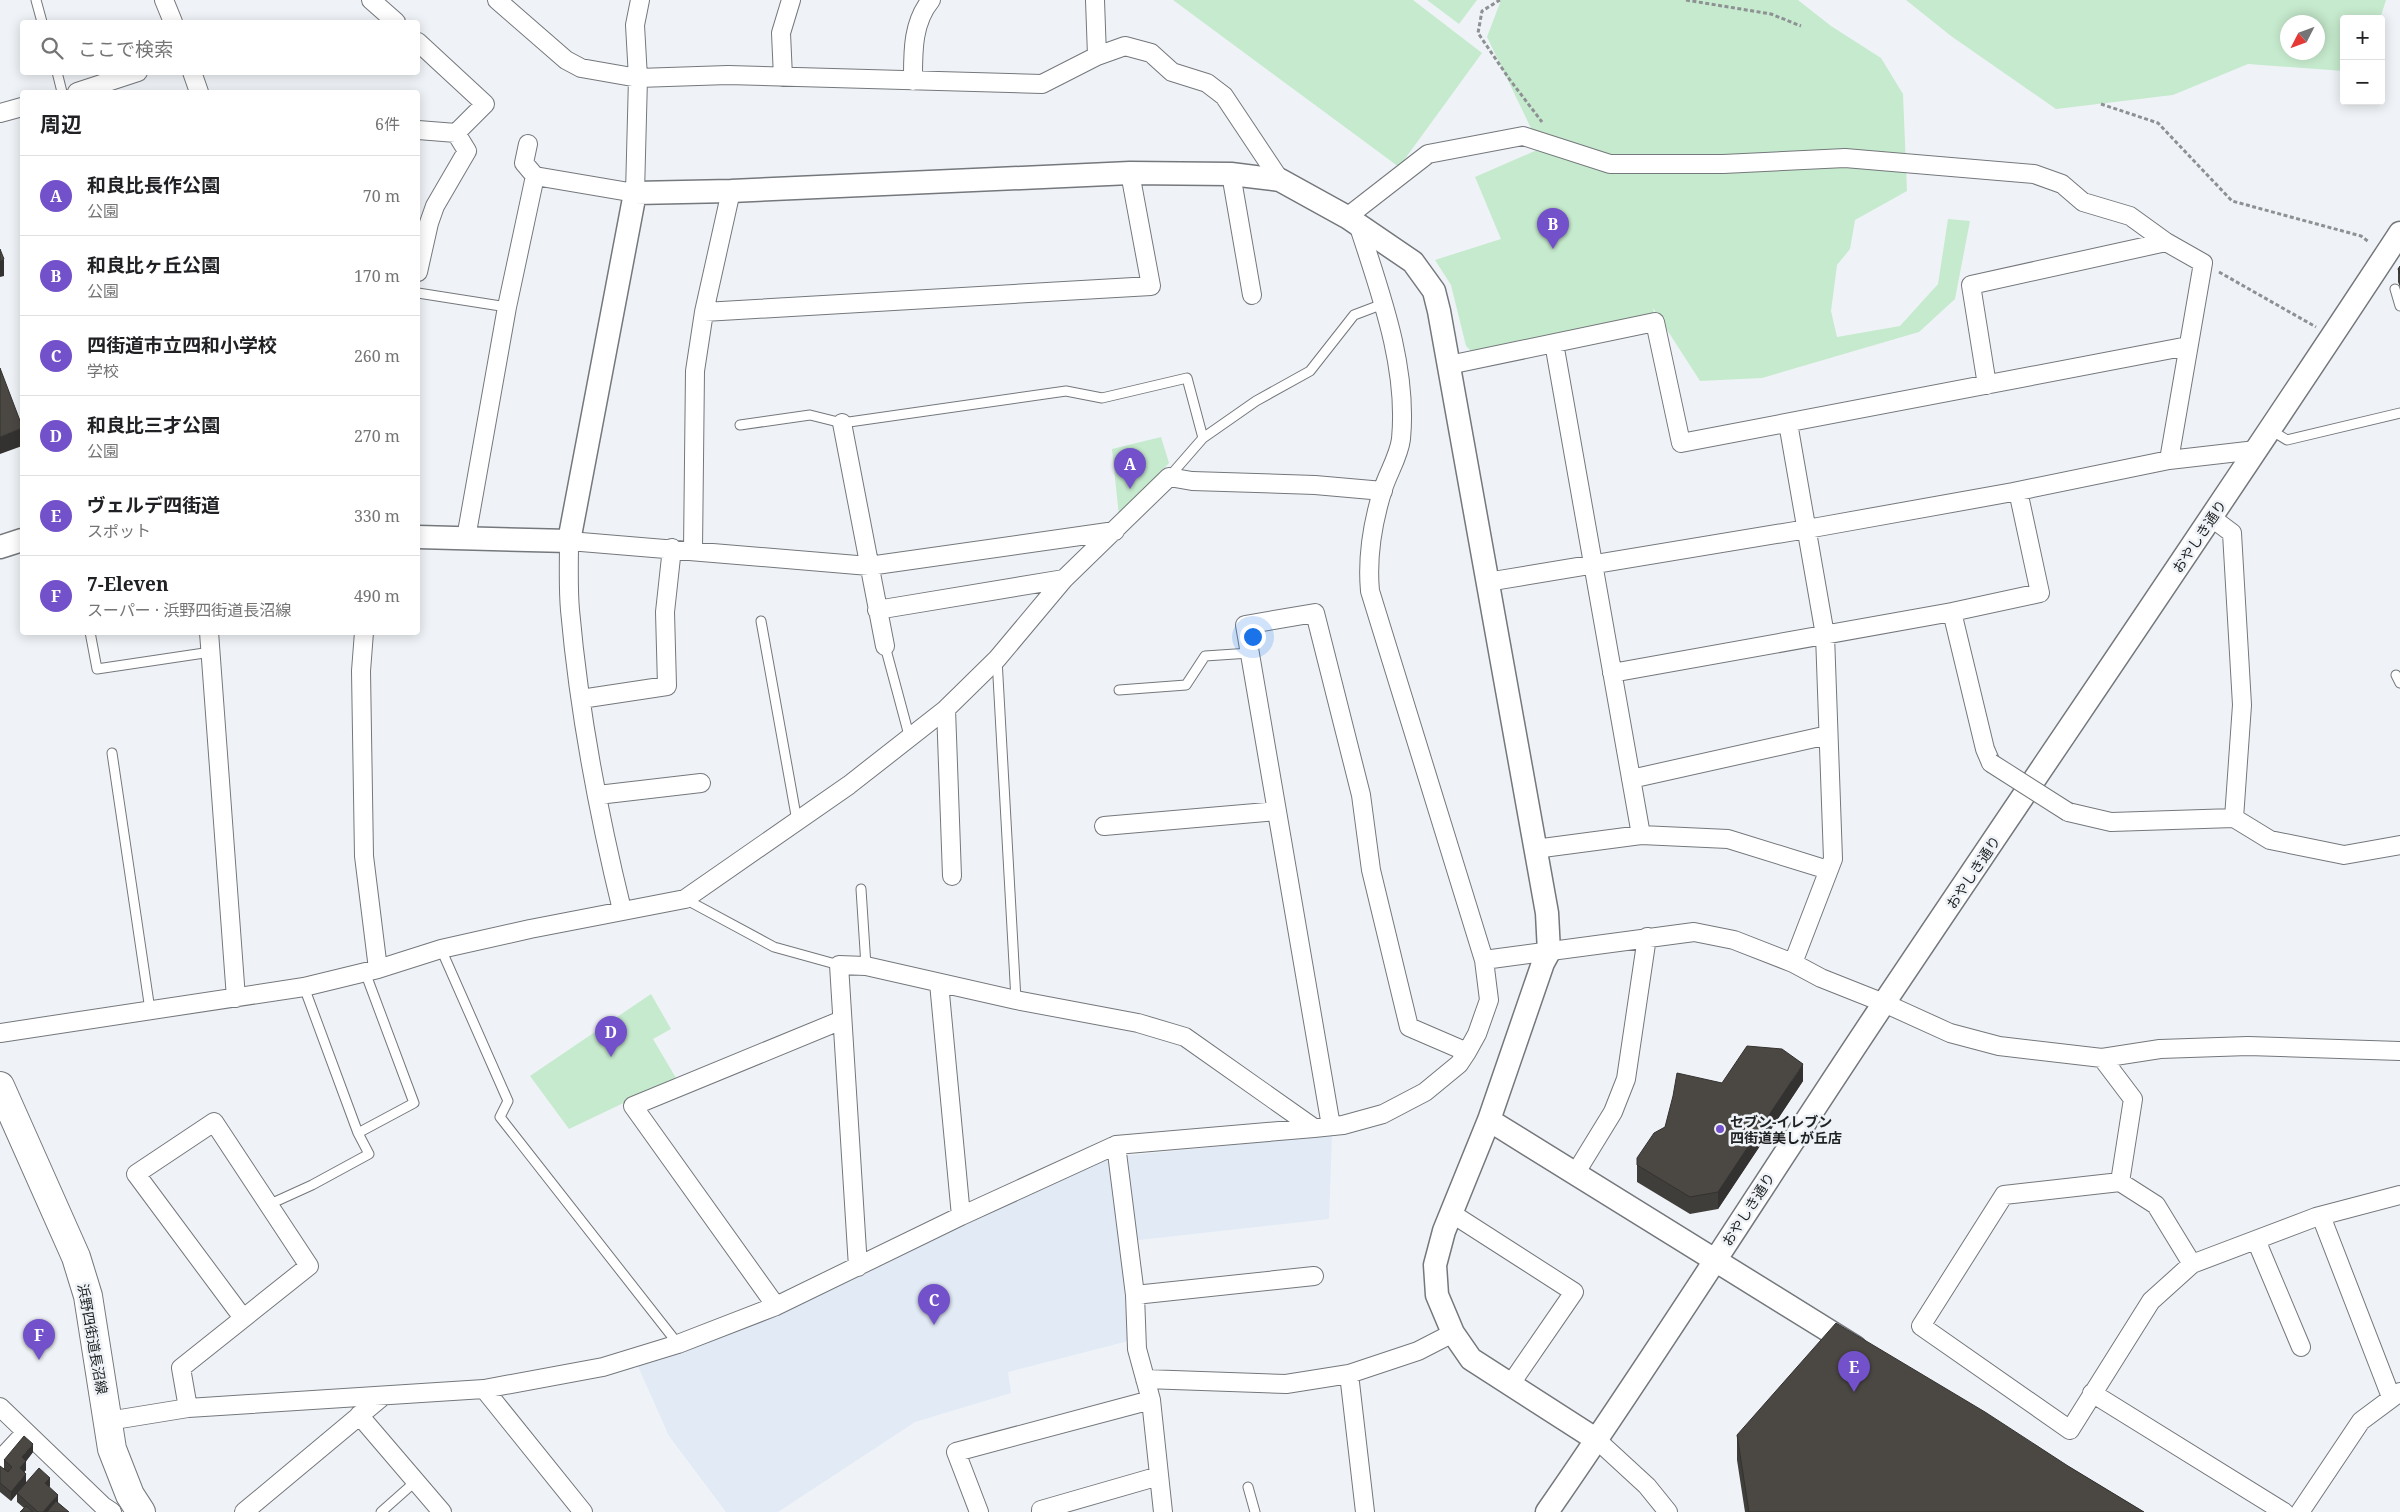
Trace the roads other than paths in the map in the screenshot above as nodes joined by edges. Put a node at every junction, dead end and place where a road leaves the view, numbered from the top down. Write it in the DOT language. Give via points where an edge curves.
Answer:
graph roads {
  1 [pos="36,0"];
  2 [pos="164,0"];
  3 [pos="371,0"];
  4 [pos="497,0"];
  5 [pos="640,0"];
  6 [pos="791,0"];
  7 [pos="931,0"];
  8 [pos="1095,0"];
  9 [pos="41,20"];
  10 [pos="172,20"];
  11 [pos="394,20"];
  12 [pos="420,44"];
  13 [pos="1097,56"];
  14 [pos="58,75"];
  15 [pos="129,75"];
  16 [pos="193,75"];
  17 [pos="783,77"];
  18 [pos="638,78"];
  19 [pos="913,81"];
  20 [pos="62,90"];
  21 [pos="83,90"];
  22 [pos="197,90"];
  23 [pos="20,108"];
  24 [pos="0,113"];
  25 [pos="420,130"];
  26 [pos="456,134"];
  27 [pos="528,144"];
  28 [pos="1130,173"];
  29 [pos="1230,174"];
  30 [pos="535,176"];
  31 [pos="1280,180"];
  32 [pos="731,191"];
  33 [pos="635,193"];
  34 [pos="1352,220"];
  35 [pos="423,223"];
  36 [pos="2400,232"];
  37 [pos="2166,242"];
  38 [pos="420,252"];
  39 [pos="2395,289"];
  40 [pos="420,293"];
  41 [pos="1252,295"];
  42 [pos="1383,304"];
  43 [pos="2400,306"];
  44 [pos="507,308"];
  45 [pos="704,312"];
  46 [pos="1554,343"];
  47 [pos="2188,346"];
  48 [pos="1449,365"];
  49 [pos="1987,385"];
  50 [pos="2400,413"];
  51 [pos="842,423"];
  52 [pos="1788,423"];
  53 [pos="740,425"];
  54 [pos="2269,429"];
  55 [pos="1203,438"];
  56 [pos="2256,450"];
  57 [pos="2169,460"];
  58 [pos="1169,477"];
  59 [pos="1383,491"];
  60 [pos="2018,491"];
  61 [pos="2212,518"];
  62 [pos="1807,529"];
  63 [pos="1116,531"];
  64 [pos="420,537"];
  65 [pos="466,538"];
  66 [pos="20,541"];
  67 [pos="568,541"];
  68 [pos="0,547"];
  69 [pos="672,548"];
  70 [pos="693,550"];
  71 [pos="1593,564"];
  72 [pos="869,566"];
  73 [pos="1064,579"];
  74 [pos="1488,582"];
  75 [pos="877,610"];
  76 [pos="1952,612"];
  77 [pos="761,621"];
  78 [pos="91,635"];
  79 [pos="209,635"];
  80 [pos="364,635"];
  81 [pos="1825,635"];
  82 [pos="885,646"];
  83 [pos="211,652"];
  84 [pos="1250,653"];
  85 [pos="997,659"];
  86 [pos="1612,673"];
  87 [pos="1119,690"];
  88 [pos="581,699"];
  89 [pos="946,709"];
  90 [pos="1828,735"];
  91 [pos="910,739"];
  92 [pos="112,753"];
  93 [pos="1631,779"];
  94 [pos="701,783"];
  95 [pos="598,795"];
  96 [pos="1277,811"];
  97 [pos="2234,818"];
  98 [pos="797,821"];
  99 [pos="1104,826"];
  100 [pos="1641,835"];
  101 [pos="2400,845"];
  102 [pos="1535,849"];
  103 [pos="1828,870"];
  104 [pos="952,876"];
  105 [pos="861,889"];
  106 [pos="685,899"];
  107 [pos="622,910"];
  108 [pos="1647,936"];
  109 [pos="441,949"];
  110 [pos="1550,952"];
  111 [pos="1484,960"];
  112 [pos="1794,963"];
  113 [pos="838,966"];
  114 [pos="866,966"];
  115 [pos="371,970"];
  116 [pos="939,982"];
  117 [pos="304,987"];
  118 [pos="236,998"];
  119 [pos="1016,1000"];
  120 [pos="1884,1003"];
  121 [pos="150,1010"];
  122 [pos="842,1020"];
  123 [pos="0,1033"];
  124 [pos="2400,1051"];
  125 [pos="1467,1052"];
  126 [pos="2102,1058"];
  127 [pos="0,1086"];
  128 [pos="1489,1120"];
  129 [pos="1322,1127"];
  130 [pos="358,1133"];
  131 [pos="1116,1145"];
  132 [pos="1575,1174"];
  133 [pos="2120,1182"];
  134 [pos="2400,1195"];
  135 [pos="268,1205"];
  136 [pos="1451,1213"];
  137 [pos="961,1216"];
  138 [pos="2321,1216"];
  139 [pos="2256,1240"];
  140 [pos="1715,1260"];
  141 [pos="2192,1264"];
  142 [pos="858,1267"];
  143 [pos="1314,1276"];
  144 [pos="1135,1296"];
  145 [pos="776,1306"];
  146 [pos="243,1318"];
  147 [pos="1453,1333"];
  148 [pos="678,1344"];
  149 [pos="2302,1347"];
  150 [pos="1875,1360"];
  151 [pos="1349,1374"];
  152 [pos="1145,1379"];
  153 [pos="1510,1385"];
  154 [pos="484,1389"];
  155 [pos="2092,1393"];
  156 [pos="2396,1394"];
  157 [pos="383,1396"];
  158 [pos="1151,1400"];
  159 [pos="0,1407"];
  160 [pos="188,1408"];
  161 [pos="359,1415"];
  162 [pos="108,1421"];
  163 [pos="26,1432"];
  164 [pos="1597,1440"];
  165 [pos="0,1460"];
  166 [pos="1159,1476"];
  167 [pos="416,1481"];
  168 [pos="1248,1487"];
  169 [pos="136,1510"];
  170 [pos="112,1512"];
  171 [pos="244,1512"];
  172 [pos="381,1512"];
  173 [pos="442,1512"];
  174 [pos="583,1512"];
  175 [pos="979,1512"];
  176 [pos="1041,1512"];
  177 [pos="1163,1512"];
  178 [pos="1255,1512"];
  179 [pos="1365,1512"];
  180 [pos="1547,1512"];
  181 [pos="1668,1512"];
  182 [pos="2284,1512"];
  183 [pos="2300,1512"];
  1 -- 9 [label="lane"];
  2 -- 10 [label="street"];
  3 -- 11 [label="street"];
  4 -- 18 [label="street" via="566,60 581,68"];
  5 -- 18 [label="street" via="635,25"];
  6 -- 17 [label="street" via="781,33"];
  7 -- 19 [label="street" via="918,25 913,48"];
  8 -- 13 [label="street"];
  12 -- 26 [label="street" via="485,104"];
  13 -- 19 [label="street" via="1042,84"];
  13 -- 31 [label="street" via="1125,46 1151,53 1172,72 1208,83 1224,96"];
  14 -- 20 [label="lane"];
  15 -- 21 [label="street"];
  16 -- 22 [label="street"];
  17 -- 18 [label="street"];
  17 -- 19 [label="street"];
  18 -- 33 [label="street"];
  23 -- 24 [label="street"];
  25 -- 26 [label="street"];
  26 -- 35 [label="street" via="466,151"];
  27 -- 30 [label="street" via="524,163"];
  28 -- 29 [label="street"];
  28 -- 32 [label="street"];
  28 -- 45 [label="street" via="1151,286"];
  29 -- 31 [label="street"];
  29 -- 41 [label="street"];
  30 -- 33 [label="street"];
  30 -- 44 [label="street"];
  31 -- 34 [label="street"];
  32 -- 33 [label="street"];
  32 -- 45 [label="street"];
  33 -- 67 [label="street"];
  34 -- 37 [label="street" via="1428,154 1523,136 1610,164 1723,164 1845,158 2034,174 2062,184 2083,202 2130,216"];
  34 -- 42 [label="street"];
  34 -- 48 [label="street" via="1413,262 1427,279 1434,291"];
  35 -- 38 [label="street"];
  36 -- 54 [label="street, おやしき通り"];
  37 -- 47 [label="street" via="2203,263"];
  37 -- 49 [label="street" via="1971,285"];
  39 -- 43 [label="lane"];
  40 -- 44 [label="lane"];
  42 -- 55 [label="lane" via="1354,315 1310,371 1256,401"];
  42 -- 59 [label="street" via="1398,366 1401,441"];
  44 -- 65 [label="street"];
  45 -- 70 [label="street" via="695,372"];
  46 -- 48 [label="street"];
  46 -- 52 [label="street" via="1654,322 1681,443"];
  46 -- 71 [label="street"];
  47 -- 49 [label="street"];
  47 -- 57 [label="street"];
  48 -- 74 [label="street"];
  49 -- 52 [label="street"];
  50 -- 54 [label="lane" via="2287,440"];
  51 -- 53 [label="lane" via="810,415"];
  51 -- 55 [label="lane" via="1066,391 1102,398 1187,378"];
  51 -- 72 [label="street"];
  52 -- 62 [label="street"];
  54 -- 56 [label="street, おやしき通り"];
  55 -- 58 [label="lane"];
  56 -- 57 [label="street"];
  56 -- 61 [label="street, おやしき通り"];
  57 -- 60 [label="street"];
  58 -- 59 [label="street"];
  58 -- 63 [label="street"];
  59 -- 111 [label="street" via="1368,566 1370,590"];
  60 -- 62 [label="street"];
  60 -- 76 [label="street" via="2040,593"];
  61 -- 97 [label="street" via="2232,533 2242,705"];
  61 -- 120 [label="street, おやしき通り"];
  62 -- 71 [label="street"];
  62 -- 81 [label="street"];
  63 -- 72 [label="street"];
  63 -- 73 [label="street"];
  64 -- 65 [label="street"];
  65 -- 67 [label="street"];
  66 -- 68 [label="street"];
  67 -- 69 [label="street"];
  67 -- 88 [label="street" via="569,608"];
  69 -- 70 [label="street"];
  69 -- 88 [label="street" via="665,612 667,686"];
  70 -- 72 [label="street"];
  71 -- 74 [label="street"];
  71 -- 86 [label="street"];
  72 -- 75 [label="street"];
  73 -- 75 [label="street"];
  73 -- 85 [label="street"];
  74 -- 102 [label="street"];
  75 -- 82 [label="street"];
  76 -- 81 [label="street"];
  76 -- 97 [label="street, bridge" via="1991,763 2068,812 2112,822"];
  77 -- 98 [label="lane"];
  78 -- 83 [label="lane" via="97,669"];
  79 -- 83 [label="street"];
  80 -- 115 [label="street" via="361,680 364,856"];
  81 -- 86 [label="street"];
  81 -- 90 [label="street"];
  82 -- 91 [label="lane"];
  83 -- 118 [label="street"];
  84 -- 87 [label="lane" via="1205,656 1186,685"];
  84 -- 96 [label="street"];
  84 -- 125 [label="street" via="1245,625 1316,612 1361,795 1371,870 1409,1027"];
  85 -- 89 [label="street"];
  85 -- 119 [label="lane"];
  86 -- 93 [label="street"];
  88 -- 95 [label="street"];
  89 -- 91 [label="street"];
  89 -- 104 [label="street"];
  90 -- 93 [label="street"];
  90 -- 103 [label="street" via="1833,859"];
  91 -- 98 [label="street"];
  92 -- 121 [label="lane"];
  93 -- 100 [label="street"];
  94 -- 95 [label="street"];
  95 -- 107 [label="street"];
  96 -- 99 [label="street"];
  96 -- 129 [label="street"];
  97 -- 101 [label="street" via="2270,840 2344,855"];
  98 -- 106 [label="street"];
  100 -- 102 [label="street"];
  100 -- 103 [label="street" via="1728,839"];
  102 -- 110 [label="street" via="1547,913"];
  103 -- 112 [label="street"];
  105 -- 114 [label="lane"];
  106 -- 107 [label="street"];
  106 -- 113 [label="lane" via="774,947"];
  107 -- 109 [label="street"];
  108 -- 110 [label="street"];
  108 -- 112 [label="street" via="1694,932 1734,940"];
  108 -- 132 [label="street" via="1626,1079 1613,1112"];
  109 -- 115 [label="street"];
  109 -- 148 [label="lane" via="508,1101 500,1117"];
  110 -- 111 [label="street"];
  110 -- 128 [label="street" via="1540,971"];
  111 -- 125 [label="street" via="1489,1000"];
  112 -- 120 [label="street" via="1821,978"];
  113 -- 114 [label="street"];
  113 -- 122 [label="street"];
  114 -- 116 [label="street"];
  115 -- 117 [label="street"];
  115 -- 130 [label="lane" via="414,1103"];
  116 -- 119 [label="street"];
  116 -- 137 [label="street"];
  117 -- 118 [label="street"];
  117 -- 130 [label="lane"];
  118 -- 121 [label="street"];
  119 -- 129 [label="street" via="1138,1024 1185,1037"];
  120 -- 126 [label="street" via="1950,1033 1999,1046"];
  120 -- 140 [label="street, おやしき通り"];
  121 -- 123 [label="street"];
  122 -- 142 [label="street"];
  122 -- 145 [label="street" via="633,1106"];
  124 -- 126 [label="street" via="2248,1046 2160,1049"];
  125 -- 129 [label="street" via="1459,1064 1425,1092 1383,1114"];
  126 -- 133 [label="street" via="2133,1099"];
  127 -- 162 [label="main road, 浜野四街道長沼線" via="76,1257 88,1296"];
  128 -- 132 [label="street"];
  128 -- 136 [label="street"];
  129 -- 131 [label="street"];
  130 -- 135 [label="lane" via="369,1154"];
  131 -- 137 [label="street"];
  131 -- 144 [label="street"];
  132 -- 140 [label="street"];
  133 -- 141 [label="street" via="2156,1205"];
  133 -- 155 [label="street" via="2004,1195 1921,1326 2070,1430"];
  134 -- 138 [label="street"];
  135 -- 146 [label="street" via="309,1266"];
  135 -- 146 [label="street" via="214,1122 136,1174"];
  136 -- 147 [label="street" via="1435,1265 1437,1295"];
  136 -- 153 [label="street" via="1574,1292"];
  137 -- 142 [label="street"];
  138 -- 139 [label="street"];
  138 -- 156 [label="street"];
  139 -- 141 [label="street"];
  139 -- 149 [label="street"];
  140 -- 150 [label="street"];
  140 -- 164 [label="street, おやしき通り"];
  141 -- 155 [label="street" via="2150,1301"];
  142 -- 145 [label="street"];
  143 -- 144 [label="street"];
  144 -- 152 [label="street" via="1137,1349"];
  145 -- 148 [label="street"];
  146 -- 160 [label="street" via="181,1368"];
  147 -- 151 [label="street" via="1418,1351"];
  147 -- 153 [label="street" via="1471,1359"];
  148 -- 154 [label="street" via="603,1367"];
  151 -- 152 [label="street" via="1286,1384"];
  151 -- 179 [label="street"];
  152 -- 158 [label="street"];
  153 -- 164 [label="street"];
  154 -- 157 [label="street"];
  154 -- 174 [label="street"];
  155 -- 182 [label="street"];
  156 -- 183 [label="street" via="2361,1421"];
  157 -- 160 [label="street"];
  157 -- 161 [label="street"];
  158 -- 166 [label="street"];
  158 -- 175 [label="street" via="956,1452"];
  159 -- 163 [label="street"];
  160 -- 162 [label="street"];
  161 -- 167 [label="street"];
  161 -- 171 [label="street"];
  162 -- 169 [label="main road, 浜野四街道長沼線" via="112,1449"];
  163 -- 165 [label="street"];
  163 -- 170 [label="street"];
  164 -- 180 [label="street, おやしき通り"];
  164 -- 181 [label="street" via="1647,1486"];
  166 -- 176 [label="street"];
  166 -- 177 [label="street"];
  167 -- 172 [label="lane"];
  167 -- 173 [label="street"];
  168 -- 178 [label="lane"];
}
